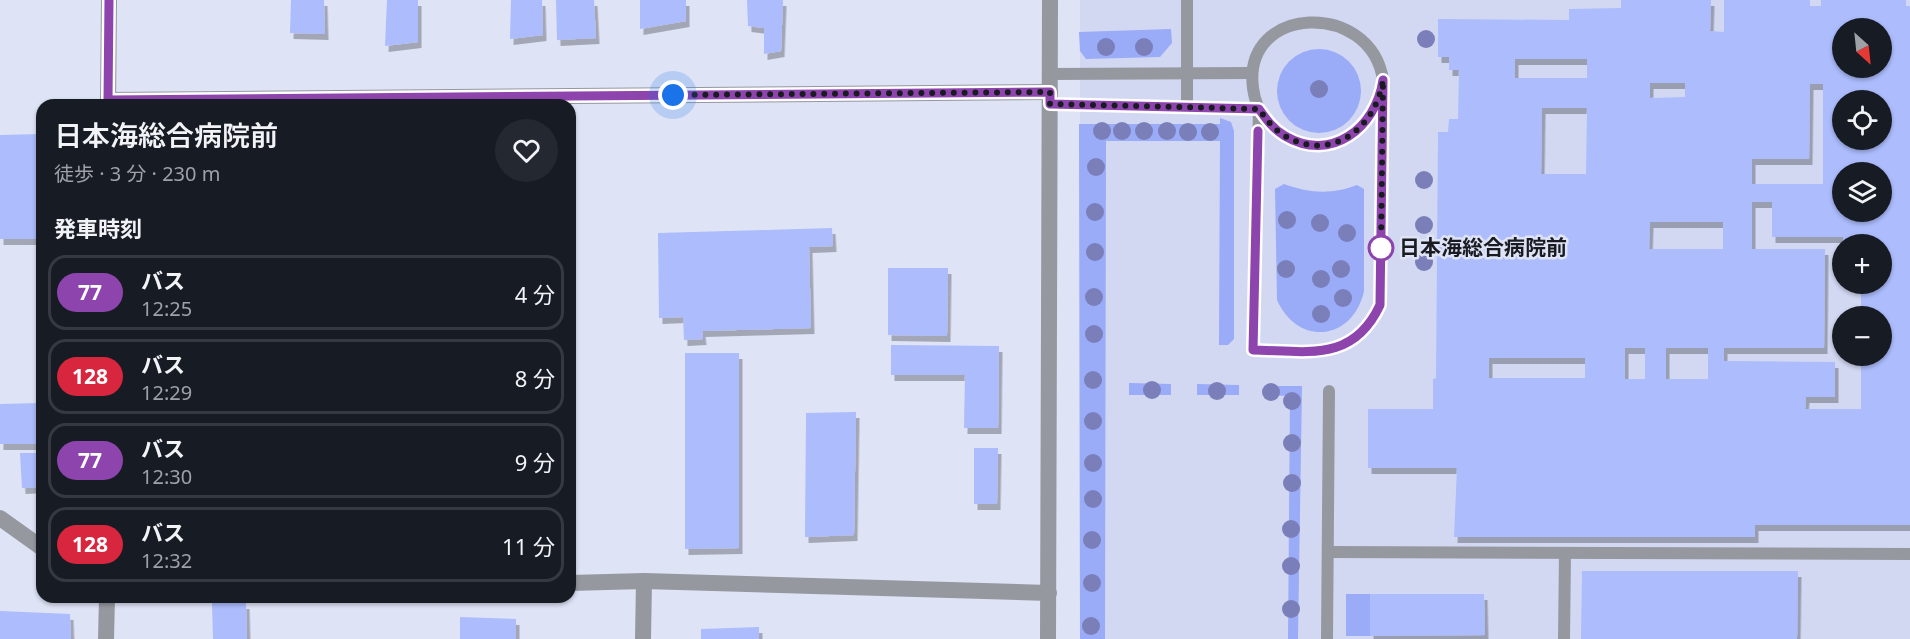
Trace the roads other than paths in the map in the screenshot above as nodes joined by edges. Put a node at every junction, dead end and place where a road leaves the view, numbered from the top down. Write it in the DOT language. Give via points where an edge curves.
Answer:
graph roads {
  1 [pos="109,0"];
  2 [pos="1050,0"];
  3 [pos="1187,0"];
  4 [pos="1187,73"];
  5 [pos="1252,73"];
  6 [pos="1050,74"];
  7 [pos="1383,80"];
  8 [pos="1050,98"];
  9 [pos="108,99"];
  10 [pos="576,100"];
  11 [pos="1187,107"];
  12 [pos="1259,109"];
  13 [pos="1329,391"];
  14 [pos="0,518"];
  15 [pos="36,544"];
  16 [pos="1328,552"];
  17 [pos="1565,553"];
  18 [pos="1910,554"];
  19 [pos="644,581"];
  20 [pos="576,583"];
  21 [pos="1048,594"];
  22 [pos="107,603"];
  23 [pos="106,639"];
  24 [pos="643,639"];
  25 [pos="1048,639"];
  26 [pos="1328,639"];
  27 [pos="1564,639"];
  1 -- 9 [label="street"];
  2 -- 6 [label="street"];
  3 -- 4 [label="lane"];
  4 -- 5 [label="lane"];
  4 -- 6 [label="lane"];
  4 -- 11 [label="lane"];
  5 -- 7 [label="lane" via="1261,47 1272,33 1285,23 1318,14 1335,16 1364,33 1375,47"];
  5 -- 12 [label="lane"];
  6 -- 8 [label="street"];
  7 -- 12 [label="lane" via="1378,105 1364,126 1334,143 1309,144 1285,136 1271,126"];
  7 -- 12 [label="lane" via="1380,305 1372,323 1356,339 1339,348 1317,352 1253,350"];
  8 -- 10 [label="street"];
  8 -- 11 [label="lane"];
  8 -- 21 [label="street"];
  11 -- 12 [label="lane"];
  13 -- 16 [label="lane"];
  14 -- 15 [label="street"];
  16 -- 17 [label="lane"];
  16 -- 26 [label="lane"];
  17 -- 18 [label="lane"];
  17 -- 27 [label="lane"];
  19 -- 20 [label="street"];
  19 -- 21 [label="street"];
  19 -- 24 [label="street"];
  21 -- 25 [label="street"];
  22 -- 23 [label="street"];
}
